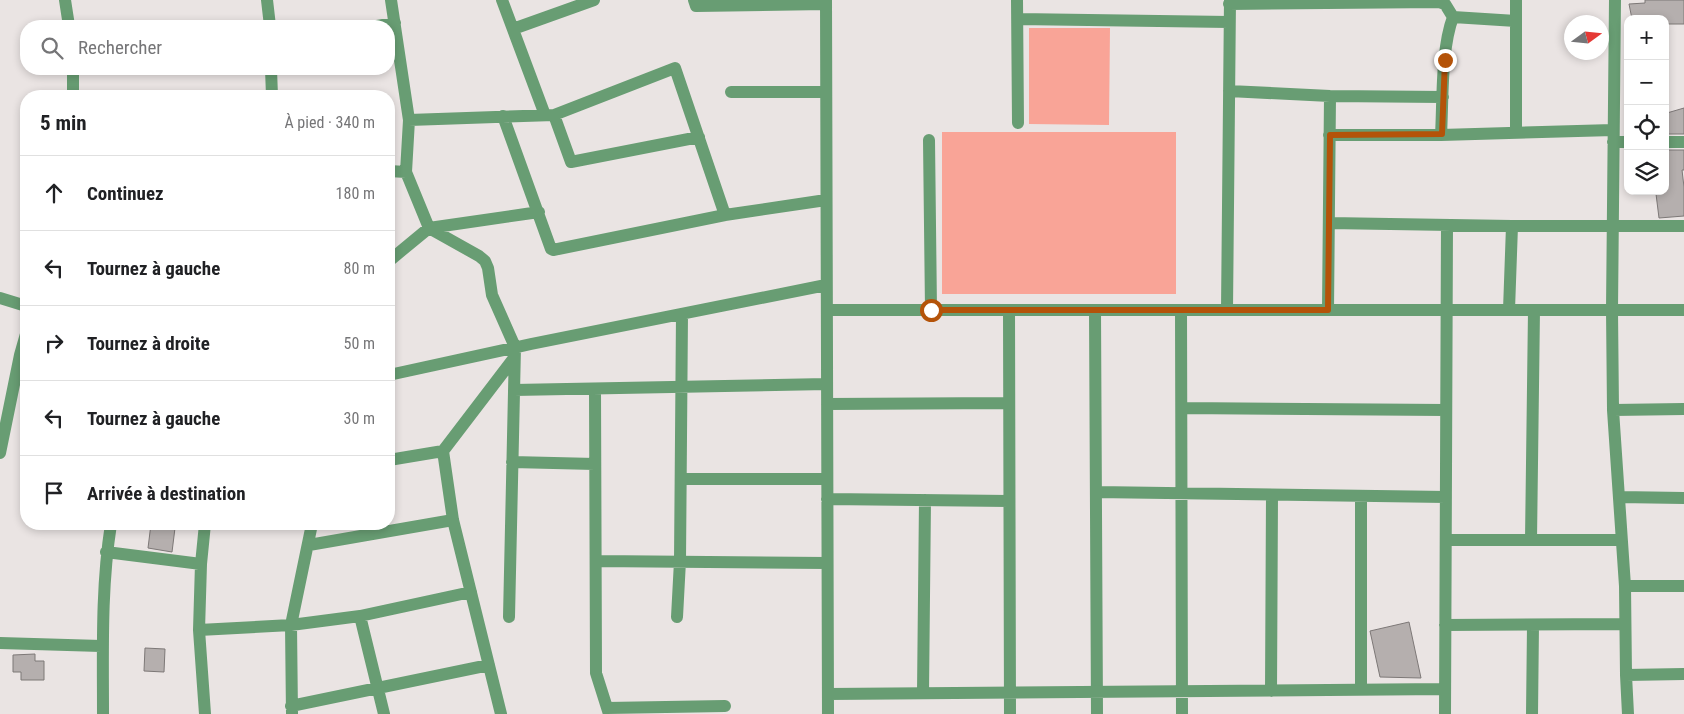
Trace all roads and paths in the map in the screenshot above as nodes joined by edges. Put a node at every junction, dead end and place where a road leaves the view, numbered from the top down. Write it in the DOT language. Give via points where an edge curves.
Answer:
graph roads {
  1 [pos="65,0"];
  2 [pos="267,0"];
  3 [pos="391,0"];
  4 [pos="502,0"];
  5 [pos="594,0"];
  6 [pos="694,0"];
  7 [pos="1017,0"];
  8 [pos="1516,0"];
  9 [pos="1615,0"];
  10 [pos="826,2"];
  11 [pos="1230,2"];
  12 [pos="1453,17"];
  13 [pos="1018,18"];
  14 [pos="68,20"];
  15 [pos="269,20"];
  16 [pos="394,20"];
  17 [pos="1516,21"];
  18 [pos="1229,22"];
  19 [pos="395,23"];
  20 [pos="512,29"];
  21 [pos="73,75"];
  22 [pos="271,75"];
  23 [pos="73,90"];
  24 [pos="272,90"];
  25 [pos="1229,91"];
  26 [pos="730,92"];
  27 [pos="826,92"];
  28 [pos="1330,96"];
  29 [pos="1443,97"];
  30 [pos="550,115"];
  31 [pos="503,116"];
  32 [pos="408,120"];
  33 [pos="1018,123"];
  34 [pos="1516,132"];
  35 [pos="1442,134"];
  36 [pos="1330,135"];
  37 [pos="1613,136"];
  38 [pos="698,137"];
  39 [pos="929,140"];
  40 [pos="1624,140"];
  41 [pos="1669,142"];
  42 [pos="1684,142"];
  43 [pos="395,171"];
  44 [pos="406,172"];
  45 [pos="826,200"];
  46 [pos="539,212"];
  47 [pos="725,215"];
  48 [pos="1329,222"];
  49 [pos="1447,225"];
  50 [pos="1512,226"];
  51 [pos="1613,226"];
  52 [pos="1684,226"];
  53 [pos="429,228"];
  54 [pos="395,256"];
  55 [pos="826,285"];
  56 [pos="0,298"];
  57 [pos="20,304"];
  58 [pos="827,310"];
  59 [pos="931,310"];
  60 [pos="1009,310"];
  61 [pos="1095,310"];
  62 [pos="1182,310"];
  63 [pos="1227,310"];
  64 [pos="1328,310"];
  65 [pos="1446,310"];
  66 [pos="1509,310"];
  67 [pos="1534,310"];
  68 [pos="1612,310"];
  69 [pos="1684,310"];
  70 [pos="682,314"];
  71 [pos="514,353"];
  72 [pos="20,369"];
  73 [pos="395,374"];
  74 [pos="827,384"];
  75 [pos="681,387"];
  76 [pos="595,389"];
  77 [pos="514,390"];
  78 [pos="1009,403"];
  79 [pos="827,404"];
  80 [pos="1182,408"];
  81 [pos="1684,409"];
  82 [pos="1446,410"];
  83 [pos="1613,410"];
  84 [pos="443,451"];
  85 [pos="0,453"];
  86 [pos="395,459"];
  87 [pos="512,462"];
  88 [pos="596,464"];
  89 [pos="681,479"];
  90 [pos="827,479"];
  91 [pos="1096,492"];
  92 [pos="1182,494"];
  93 [pos="1272,495"];
  94 [pos="1361,496"];
  95 [pos="1446,497"];
  96 [pos="1619,497"];
  97 [pos="1684,498"];
  98 [pos="827,499"];
  99 [pos="925,500"];
  100 [pos="1009,501"];
  101 [pos="453,520"];
  102 [pos="110,530"];
  103 [pos="204,530"];
  104 [pos="311,530"];
  105 [pos="1446,540"];
  106 [pos="1531,540"];
  107 [pos="1621,540"];
  108 [pos="308,545"];
  109 [pos="106,552"];
  110 [pos="596,561"];
  111 [pos="680,562"];
  112 [pos="827,563"];
  113 [pos="201,564"];
  114 [pos="1625,586"];
  115 [pos="1684,586"];
  116 [pos="471,592"];
  117 [pos="360,616"];
  118 [pos="509,617"];
  119 [pos="678,617"];
  120 [pos="1625,624"];
  121 [pos="292,625"];
  122 [pos="1445,625"];
  123 [pos="1533,625"];
  124 [pos="199,630"];
  125 [pos="0,643"];
  126 [pos="101,646"];
  127 [pos="489,665"];
  128 [pos="1626,674"];
  129 [pos="1684,674"];
  130 [pos="378,688"];
  131 [pos="1445,689"];
  132 [pos="1271,690"];
  133 [pos="1361,690"];
  134 [pos="1182,691"];
  135 [pos="1010,692"];
  136 [pos="1097,692"];
  137 [pos="828,694"];
  138 [pos="923,694"];
  139 [pos="725,706"];
  140 [pos="291,710"];
  141 [pos="608,711"];
  142 [pos="103,714"];
  143 [pos="205,714"];
  144 [pos="384,714"];
  145 [pos="500,714"];
  146 [pos="828,714"];
  147 [pos="1010,714"];
  148 [pos="1097,714"];
  149 [pos="1182,714"];
  150 [pos="1445,714"];
  151 [pos="1532,714"];
  152 [pos="1628,714"];
  1 -- 14 [label="street"];
  2 -- 15 [label="street"];
  3 -- 16 [label="street"];
  4 -- 20 [label="street"];
  5 -- 20 [label="street"];
  6 -- 10 [label="street" via="696,6"];
  7 -- 13 [label="street"];
  8 -- 17 [label="street"];
  9 -- 37 [label="street"];
  10 -- 27 [label="street"];
  11 -- 12 [label="street" via="1439,2 1445,4"];
  11 -- 18 [label="street"];
  12 -- 17 [label="street"];
  12 -- 29 [label="street"];
  13 -- 18 [label="street"];
  13 -- 33 [label="street"];
  17 -- 34 [label="street"];
  18 -- 25 [label="street"];
  19 -- 32 [label="street"];
  20 -- 30 [label="street"];
  21 -- 23 [label="street"];
  22 -- 24 [label="street"];
  25 -- 28 [label="street"];
  25 -- 63 [label="street"];
  26 -- 27 [label="street"];
  27 -- 45 [label="street"];
  28 -- 29 [label="street"];
  28 -- 36 [label="street"];
  29 -- 35 [label="street"];
  30 -- 31 [label="street"];
  30 -- 38 [label="street" via="571,162"];
  30 -- 38 [label="street" via="675,68"];
  31 -- 32 [label="street"];
  31 -- 46 [label="street"];
  32 -- 44 [label="street"];
  34 -- 35 [label="street"];
  34 -- 37 [label="street"];
  35 -- 36 [label="street"];
  36 -- 48 [label="street"];
  37 -- 40 [label="street"];
  37 -- 51 [label="street"];
  38 -- 47 [label="street"];
  39 -- 59 [label="street"];
  41 -- 42 [label="street"];
  43 -- 44 [label="street"];
  44 -- 53 [label="street"];
  45 -- 47 [label="street"];
  45 -- 55 [label="street"];
  46 -- 47 [label="street" via="553,250"];
  46 -- 53 [label="street"];
  48 -- 49 [label="street"];
  48 -- 64 [label="street"];
  49 -- 50 [label="street"];
  49 -- 65 [label="street"];
  50 -- 51 [label="street"];
  50 -- 66 [label="street"];
  51 -- 52 [label="street"];
  51 -- 68 [label="street"];
  53 -- 54 [label="street"];
  53 -- 71 [label="street" via="485,261 492,295"];
  55 -- 58 [label="street"];
  55 -- 70 [label="street"];
  56 -- 57 [label="street"];
  58 -- 59 [label="street"];
  58 -- 74 [label="street"];
  59 -- 60 [label="street"];
  60 -- 61 [label="street"];
  60 -- 78 [label="street"];
  61 -- 62 [label="street"];
  61 -- 91 [label="street"];
  62 -- 63 [label="street"];
  62 -- 80 [label="street"];
  63 -- 64 [label="street"];
  64 -- 65 [label="street"];
  65 -- 66 [label="street"];
  65 -- 82 [label="street"];
  66 -- 67 [label="street"];
  67 -- 68 [label="street"];
  67 -- 106 [label="street"];
  68 -- 69 [label="street"];
  68 -- 83 [label="street"];
  70 -- 71 [label="street"];
  70 -- 75 [label="street"];
  71 -- 73 [label="street"];
  71 -- 77 [label="street"];
  71 -- 84 [label="street"];
  72 -- 85 [label="street"];
  74 -- 75 [label="street"];
  74 -- 79 [label="street"];
  75 -- 76 [label="street"];
  75 -- 89 [label="street"];
  76 -- 77 [label="street"];
  76 -- 88 [label="street"];
  77 -- 87 [label="street"];
  78 -- 79 [label="street"];
  78 -- 100 [label="street"];
  79 -- 90 [label="street"];
  80 -- 82 [label="street"];
  80 -- 92 [label="street"];
  81 -- 83 [label="street"];
  82 -- 95 [label="street"];
  83 -- 96 [label="street"];
  84 -- 86 [label="street"];
  84 -- 101 [label="street"];
  87 -- 88 [label="street"];
  87 -- 118 [label="street"];
  88 -- 110 [label="street"];
  89 -- 90 [label="street"];
  89 -- 111 [label="street"];
  90 -- 98 [label="street"];
  91 -- 92 [label="street"];
  91 -- 136 [label="street"];
  92 -- 93 [label="street"];
  92 -- 134 [label="street"];
  93 -- 94 [label="street"];
  93 -- 132 [label="street"];
  94 -- 95 [label="street"];
  94 -- 133 [label="street"];
  95 -- 105 [label="street"];
  96 -- 97 [label="street"];
  96 -- 107 [label="street"];
  98 -- 99 [label="street"];
  98 -- 112 [label="street"];
  99 -- 100 [label="street"];
  99 -- 138 [label="street"];
  100 -- 135 [label="street"];
  101 -- 108 [label="street"];
  101 -- 116 [label="street"];
  102 -- 109 [label="street"];
  103 -- 113 [label="street"];
  104 -- 108 [label="street"];
  105 -- 106 [label="street"];
  105 -- 122 [label="street"];
  106 -- 107 [label="street"];
  107 -- 114 [label="street"];
  108 -- 121 [label="street"];
  109 -- 113 [label="street"];
  109 -- 126 [label="street"];
  110 -- 111 [label="street"];
  110 -- 141 [label="street" via="596,673"];
  111 -- 112 [label="street"];
  111 -- 119 [label="street"];
  112 -- 137 [label="street"];
  113 -- 124 [label="street"];
  114 -- 115 [label="street"];
  114 -- 120 [label="street"];
  116 -- 117 [label="street"];
  116 -- 127 [label="street"];
  117 -- 121 [label="street"];
  117 -- 130 [label="street"];
  120 -- 123 [label="street"];
  120 -- 128 [label="street"];
  121 -- 124 [label="street"];
  121 -- 140 [label="street"];
  122 -- 123 [label="street"];
  122 -- 131 [label="street"];
  123 -- 151 [label="street"];
  124 -- 143 [label="street"];
  125 -- 126 [label="street"];
  126 -- 142 [label="street"];
  127 -- 130 [label="street"];
  127 -- 145 [label="street"];
  128 -- 129 [label="street"];
  128 -- 152 [label="street"];
  130 -- 140 [label="street"];
  130 -- 144 [label="street"];
  131 -- 133 [label="street"];
  131 -- 150 [label="street"];
  132 -- 133 [label="street"];
  132 -- 134 [label="street"];
  134 -- 136 [label="street"];
  134 -- 149 [label="street"];
  135 -- 136 [label="street"];
  135 -- 138 [label="street"];
  135 -- 147 [label="street"];
  136 -- 148 [label="street"];
  137 -- 138 [label="street"];
  137 -- 146 [label="street"];
  139 -- 141 [label="street"];
}
